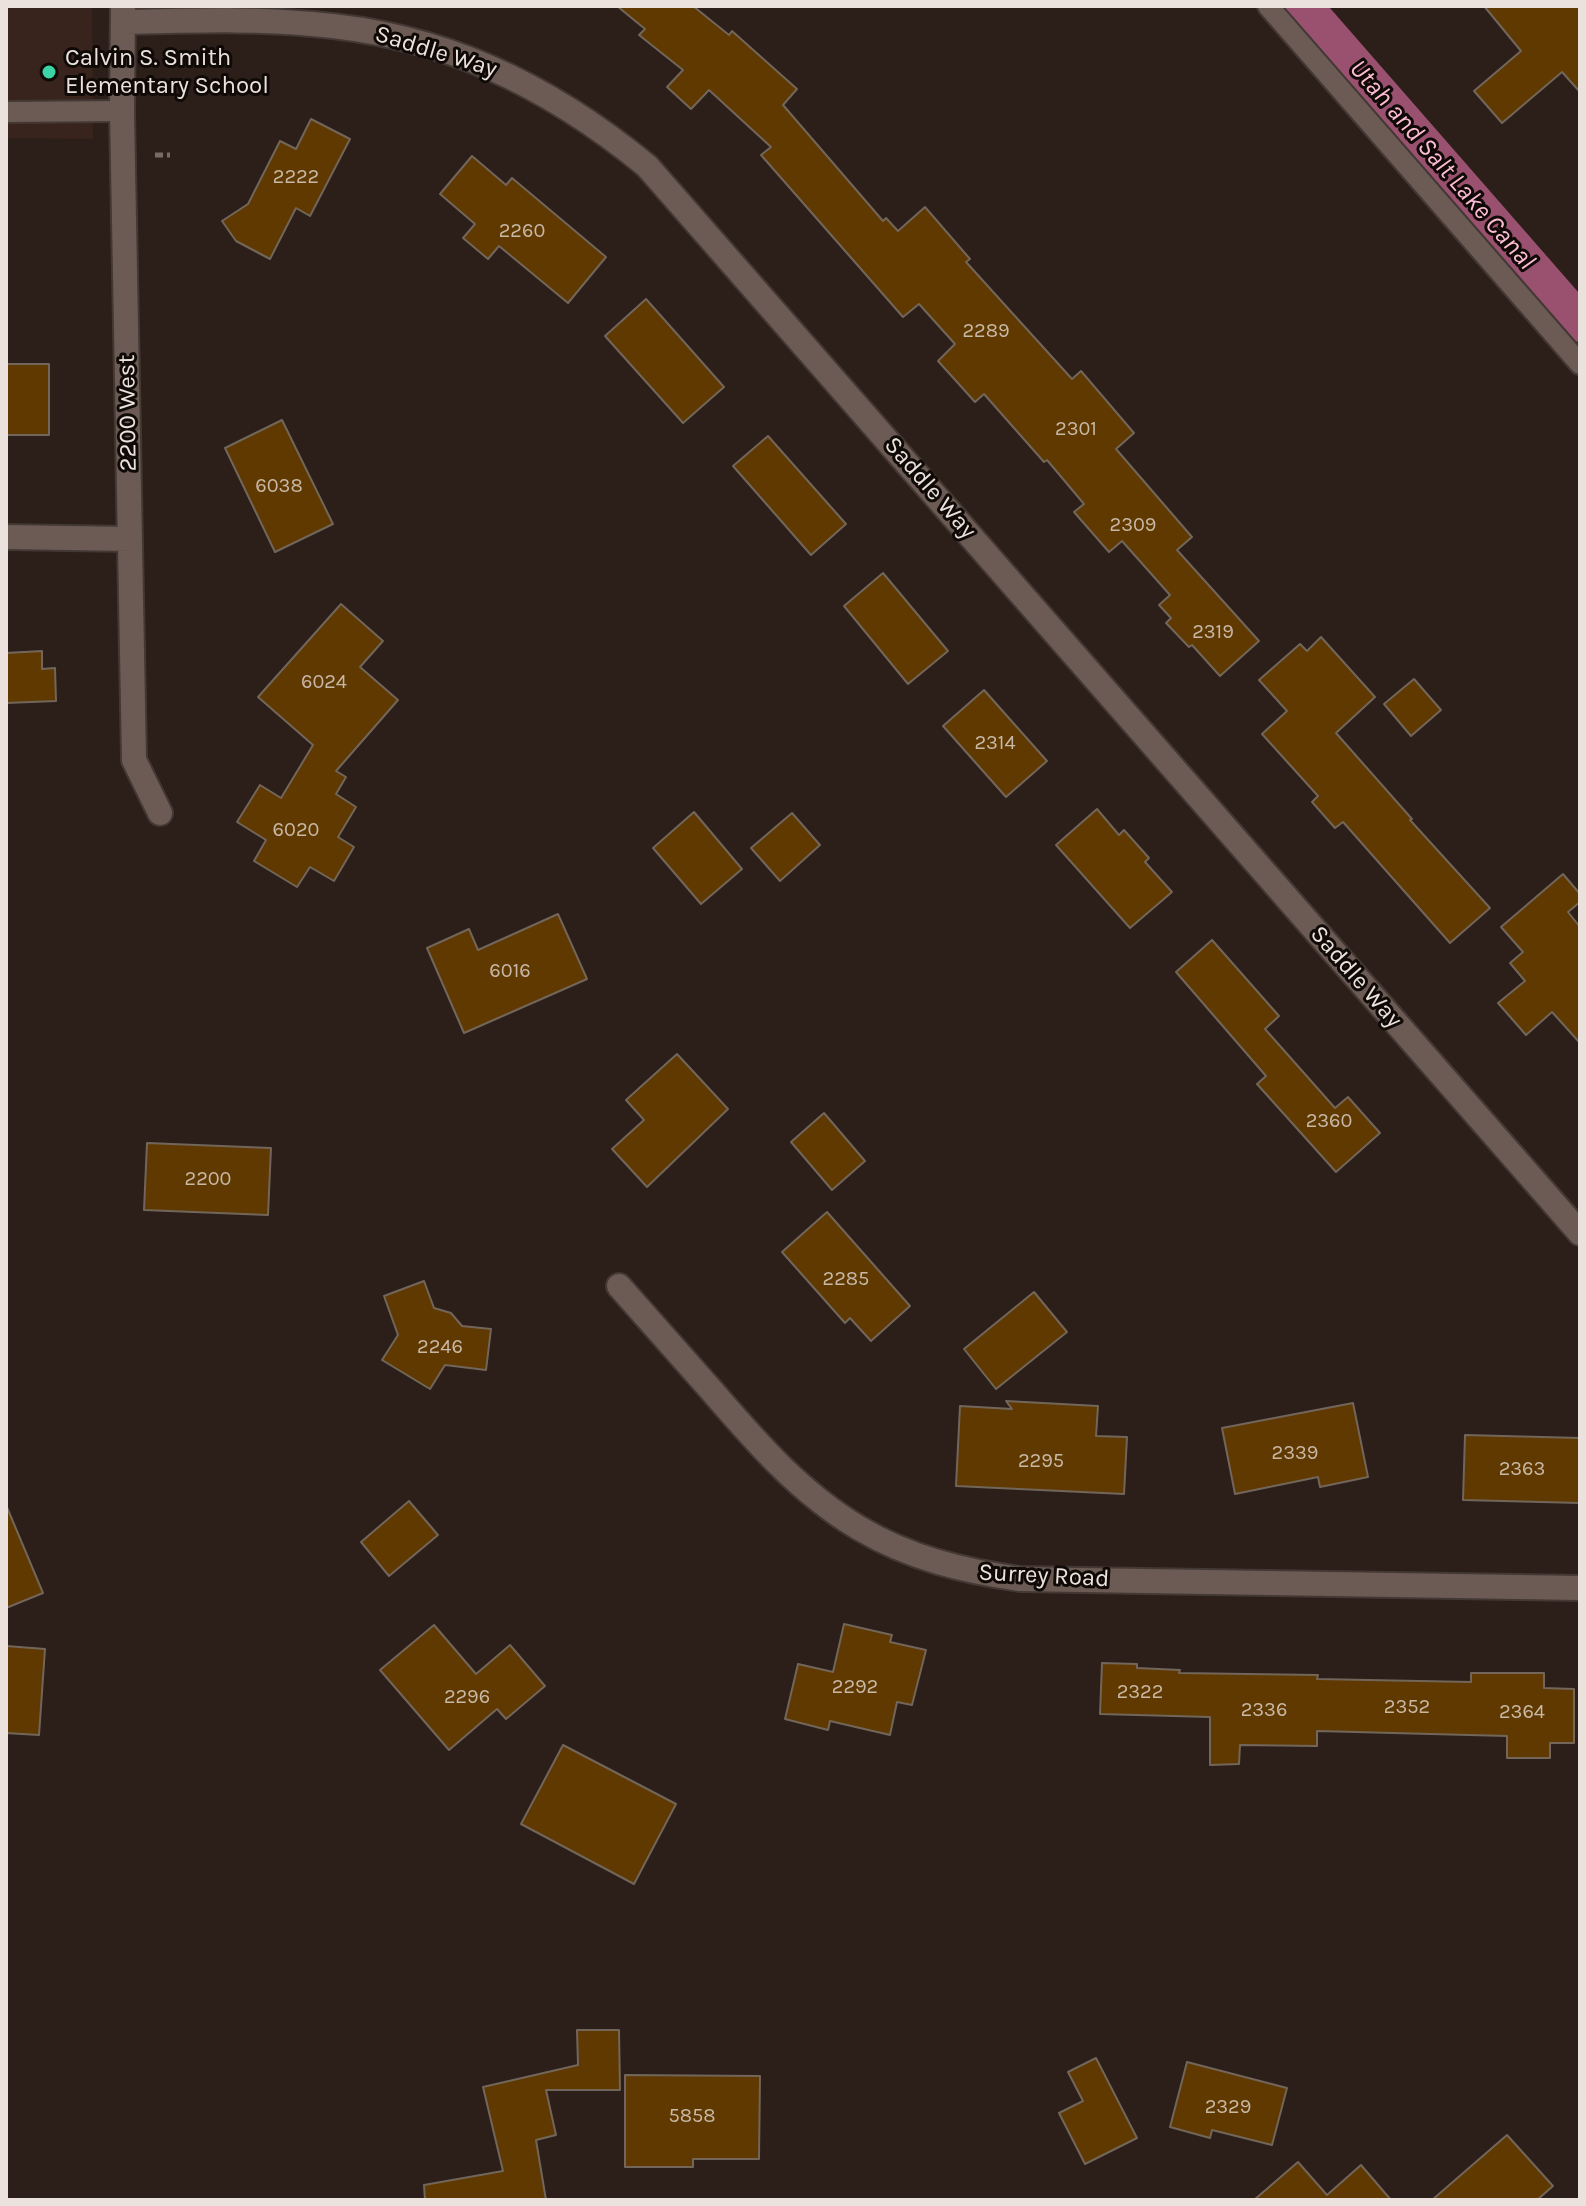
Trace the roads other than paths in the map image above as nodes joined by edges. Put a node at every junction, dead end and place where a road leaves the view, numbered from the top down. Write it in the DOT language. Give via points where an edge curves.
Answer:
graph roads {
  1 [pos="1268,6"];
  2 [pos="123,14"];
  3 [pos="122,111"];
  4 [pos="6,112"];
  5 [pos="1580,364"];
  6 [pos="6,537"];
  7 [pos="130,539"];
  8 [pos="160,813"];
  9 [pos="1580,1233"];
  10 [pos="619,1286"];
  11 [pos="1580,1588"];
  1 -- 5 [label="lane"];
  2 -- 3 [label="street, 2200 West"];
  2 -- 9 [label="street, Saddle Way" via="310,23 408,39 510,75 604,130 647,166"];
  3 -- 4 [label="lane"];
  3 -- 7 [label="street, 2200 West"];
  6 -- 7 [label="street"];
  7 -- 8 [label="street, 2200 West" via="134,760"];
  10 -- 11 [label="street, Surrey Road" via="758,1446 807,1491 859,1528 968,1572 1020,1579"];
}
